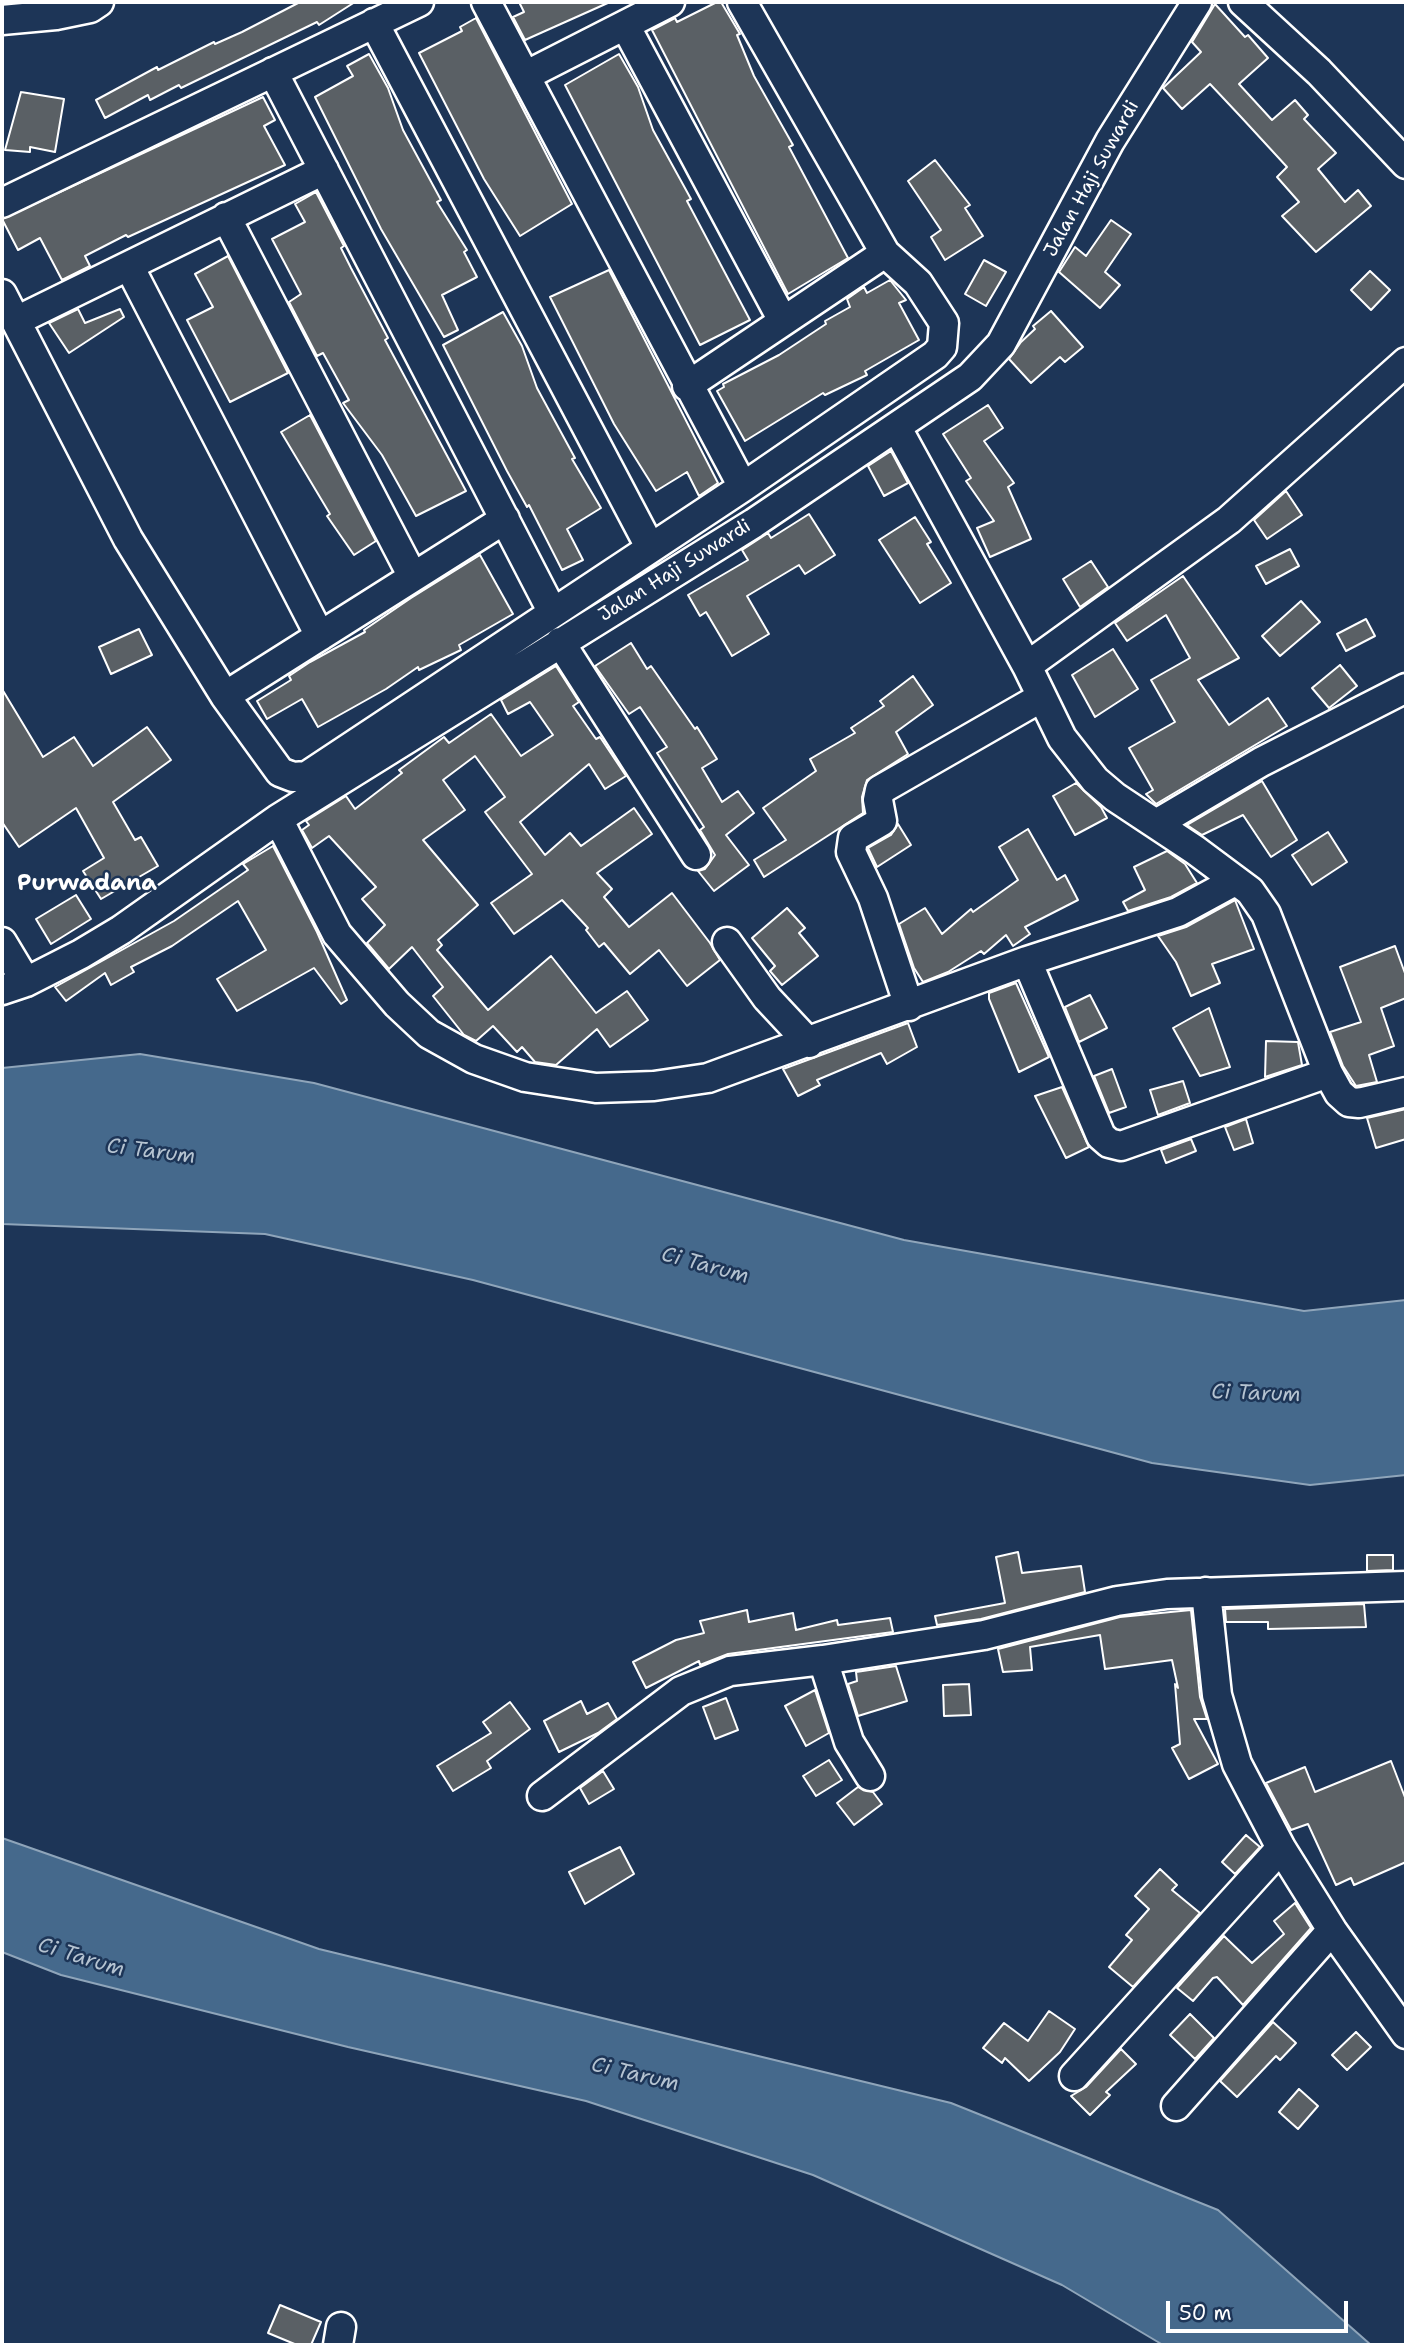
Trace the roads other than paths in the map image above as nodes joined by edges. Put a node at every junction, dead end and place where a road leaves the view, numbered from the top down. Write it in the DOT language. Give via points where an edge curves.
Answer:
graph roads {
  1 [pos="99,2"];
  2 [pos="419,2"];
  3 [pos="486,2"];
  4 [pos="670,2"];
  5 [pos="742,2"];
  6 [pos="1197,2"];
  7 [pos="1243,2"];
  8 [pos="55,8"];
  9 [pos="2,20"];
  10 [pos="374,23"];
  11 [pos="625,25"];
  12 [pos="273,72"];
  13 [pos="525,76"];
  14 [pos="1406,164"];
  15 [pos="324,170"];
  16 [pos="2,203"];
  17 [pos="226,217"];
  18 [pos="885,253"];
  19 [pos="129,266"];
  20 [pos="2,294"];
  21 [pos="16,321"];
  22 [pos="783,321"];
  23 [pos="1406,362"];
  24 [pos="687,386"];
  25 [pos="897,428"];
  26 [pos="743,487"];
  27 [pos="505,519"];
  28 [pos="650,547"];
  29 [pos="413,577"];
  30 [pos="552,611"];
  31 [pos="320,636"];
  32 [pos="560,642"];
  33 [pos="1027,666"];
  34 [pos="1406,688"];
  35 [pos="225,696"];
  36 [pos="1042,697"];
  37 [pos="278,819"];
  38 [pos="1156,824"];
  39 [pos="696,855"];
  40 [pos="1235,881"];
  41 [pos="727,942"];
  42 [pos="2,943"];
  43 [pos="1027,961"];
  44 [pos="14,986"];
  45 [pos="909,1006"];
  46 [pos="809,1044"];
  47 [pos="1328,1073"];
  48 [pos="1406,1092"];
  49 [pos="1406,1586"];
  50 [pos="1206,1592"];
  51 [pos="823,1660"];
  52 [pos="870,1776"];
  53 [pos="542,1796"];
  54 [pos="1281,1848"];
  55 [pos="1332,1930"];
  56 [pos="1406,2034"];
  57 [pos="1074,2076"];
  58 [pos="1175,2106"];
  1 -- 8 [label="street" via="89,8"];
  2 -- 10 [label="street"];
  3 -- 13 [label="street"];
  4 -- 11 [label="street"];
  5 -- 18 [label="street"];
  6 -- 25 [label="street, Jalan Haji Suwardi" via="1110,141 1001,344 970,377"];
  7 -- 14 [label="street" via="1319,72"];
  8 -- 9 [label="street"];
  10 -- 12 [label="street"];
  10 -- 28 [label="street"];
  11 -- 13 [label="street"];
  11 -- 22 [label="street"];
  12 -- 15 [label="street"];
  12 -- 16 [label="street"];
  13 -- 24 [label="street"];
  15 -- 17 [label="street"];
  15 -- 27 [label="street"];
  17 -- 19 [label="street"];
  17 -- 29 [label="street"];
  18 -- 22 [label="street"];
  18 -- 26 [label="street" via="918,283 944,323 942,347"];
  19 -- 21 [label="street"];
  19 -- 31 [label="street"];
  20 -- 21 [label="street"];
  21 -- 35 [label="street" via="128,539"];
  22 -- 24 [label="street"];
  23 -- 33 [label="street" via="1229,520"];
  24 -- 26 [label="street"];
  25 -- 32 [label="street, Jalan Haji Suwardi" via="754,523"];
  25 -- 33 [label="street"];
  26 -- 28 [label="street"];
  27 -- 29 [label="street"];
  27 -- 30 [label="street"];
  28 -- 30 [label="street"];
  29 -- 31 [label="street"];
  30 -- 35 [label="street" via="307,776 280,772"];
  31 -- 35 [label="street"];
  32 -- 37 [label="street, Jalan Haji Suwardi"];
  32 -- 39 [label="street"];
  33 -- 36 [label="street"];
  34 -- 38 [label="street" via="1261,762"];
  36 -- 38 [label="street" via="1062,738 1095,780"];
  36 -- 45 [label="street" via="880,790 881,821 853,838 851,852 873,898"];
  37 -- 44 [label="street, Jalan Haji Suwardi" via="121,930"];
  37 -- 46 [label="street" via="337,934 421,1026 474,1059 525,1077 596,1088 654,1086 708,1079"];
  38 -- 40 [label="street"];
  40 -- 43 [label="street" via="1178,912"];
  40 -- 47 [label="street" via="1250,891 1266,914"];
  41 -- 46 [label="street"];
  42 -- 44 [label="street"];
  43 -- 45 [label="street"];
  43 -- 47 [label="street" via="1101,1136 1109,1143 1121,1146"];
  45 -- 46 [label="street"];
  47 -- 48 [label="street" via="1349,1102"];
  49 -- 50 [label="street"];
  50 -- 51 [label="street" via="1117,1601 984,1635"];
  50 -- 54 [label="street" via="1225,1730 1252,1797"];
  51 -- 52 [label="street" via="849,1742"];
  51 -- 53 [label="street" via="730,1671 701,1680"];
  54 -- 55 [label="street"];
  54 -- 57 [label="street"];
  55 -- 56 [label="street"];
  55 -- 58 [label="street"];
}
